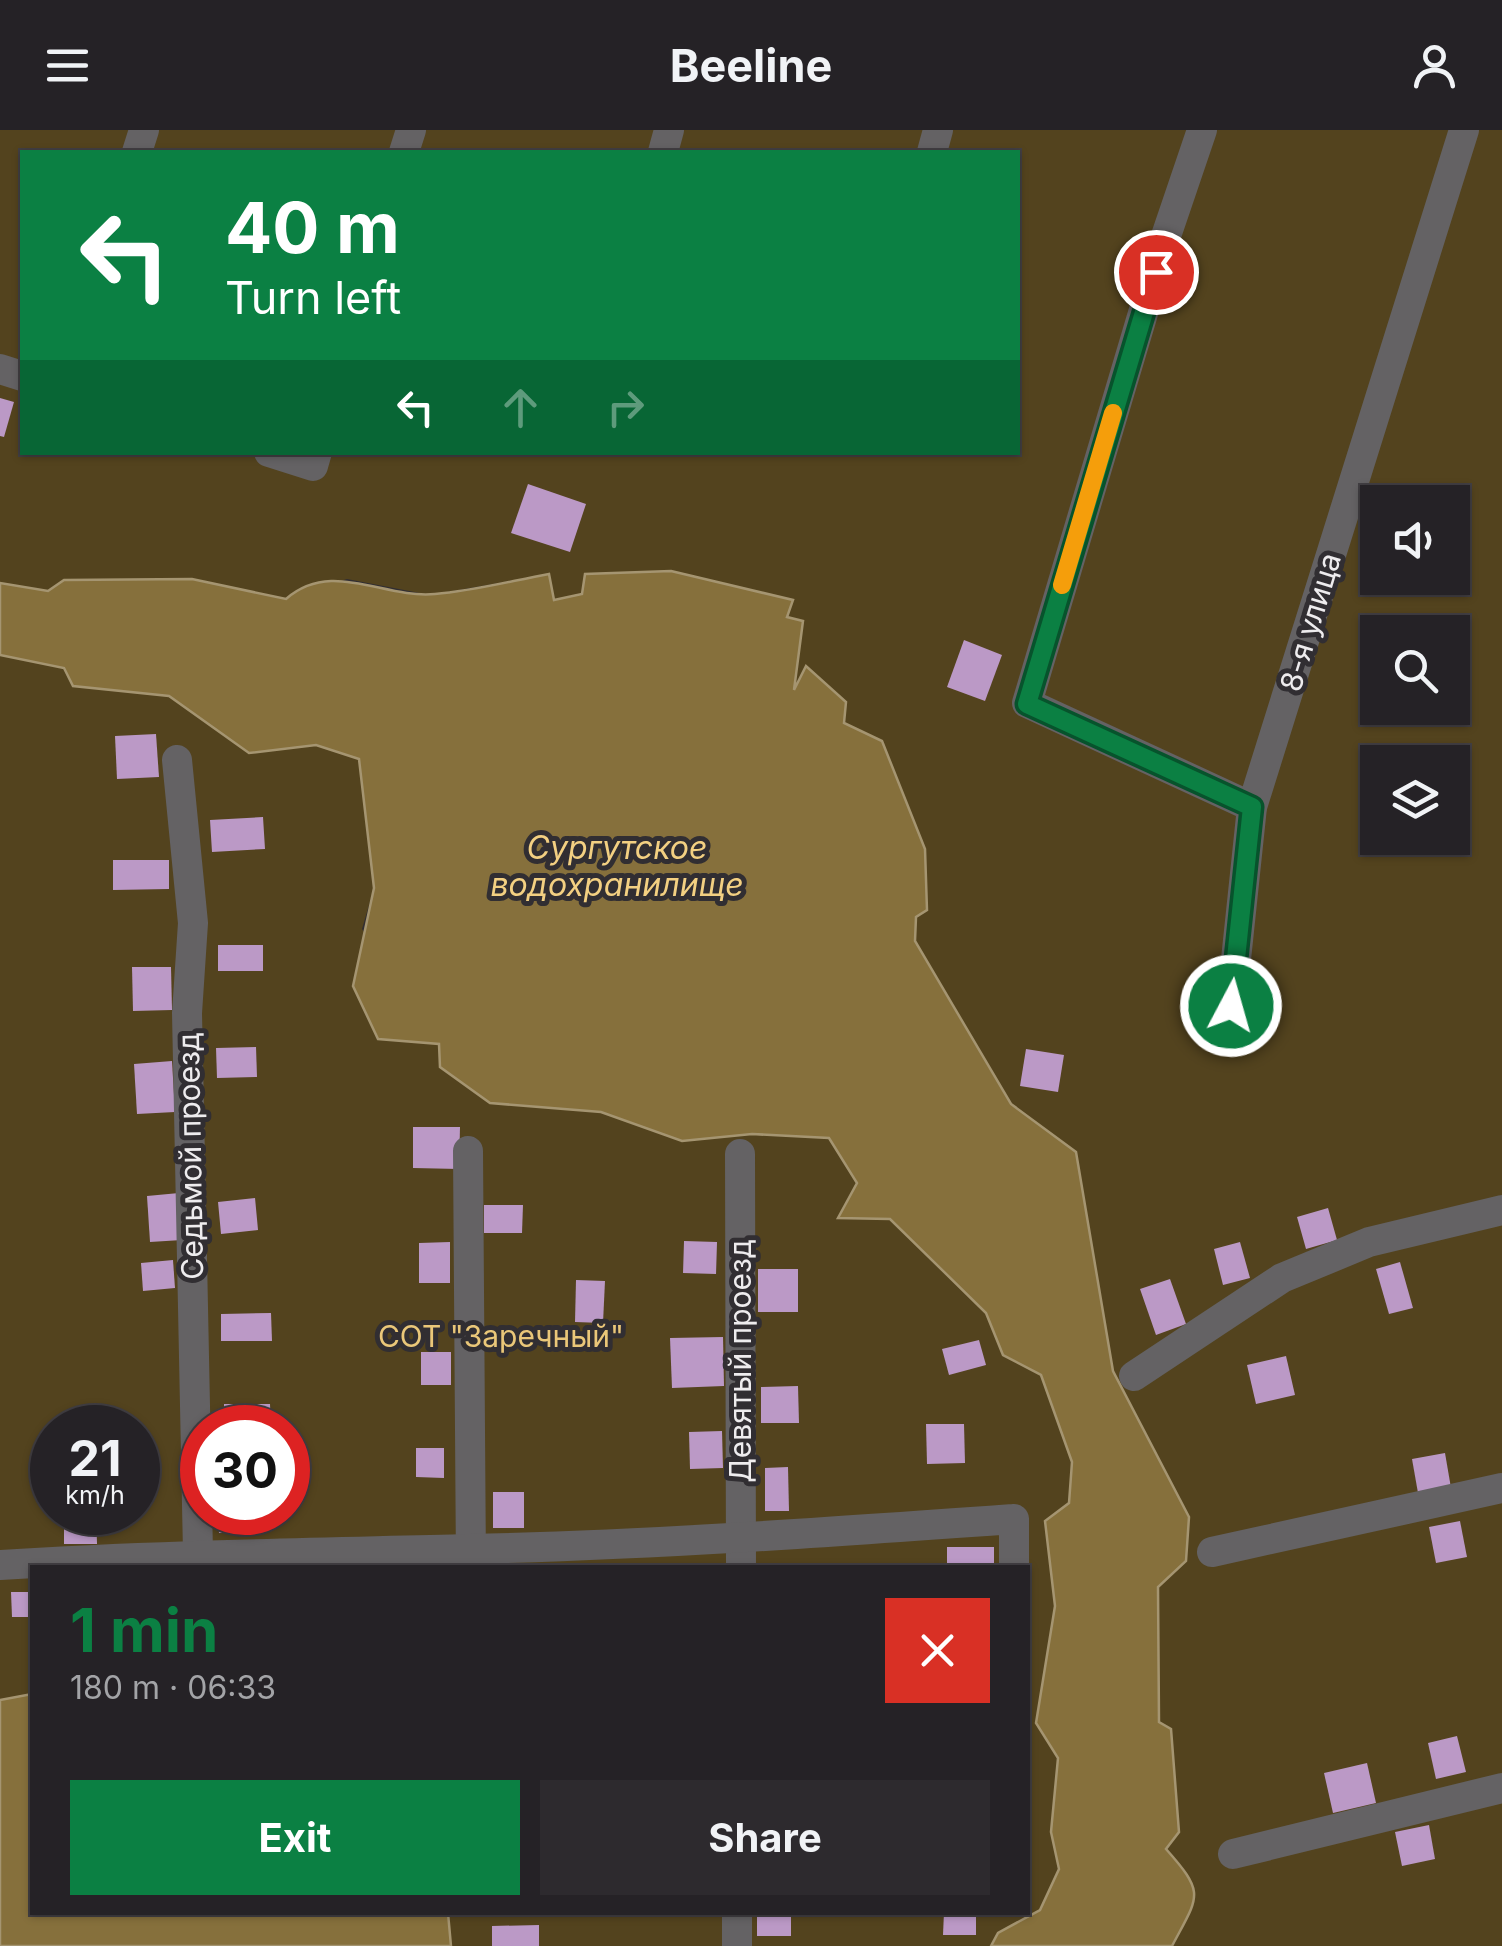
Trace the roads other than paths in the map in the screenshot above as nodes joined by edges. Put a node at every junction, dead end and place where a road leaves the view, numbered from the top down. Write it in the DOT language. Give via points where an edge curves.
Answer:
graph roads {
  1 [pos="1202,130"];
  2 [pos="1464,130"];
  3 [pos="289,455"];
  4 [pos="315,459"];
  5 [pos="177,760"];
  6 [pos="1252,807"];
  7 [pos="1231,1006"];
  8 [pos="468,1151"];
  9 [pos="740,1154"];
  10 [pos="1502,1210"];
  11 [pos="1134,1376"];
  12 [pos="1502,1488"];
  13 [pos="198,1552"];
  14 [pos="1212,1552"];
  15 [pos="741,1553"];
  16 [pos="471,1558"];
  17 [pos="0,1565"];
  18 [pos="1014,1565"];
  19 [pos="1502,1788"];
  20 [pos="1233,1854"];
  21 [pos="737,1915"];
  22 [pos="737,1946"];
  1 -- 6 [label="street" via="1027,704"];
  2 -- 6 [label="street, 8-я улица"];
  3 -- 4 [label="street"];
  5 -- 13 [label="street, Седьмой проезд" via="192,923 187,1013"];
  6 -- 7 [label="street, 8-я улица"];
  8 -- 16 [label="street"];
  9 -- 15 [label="street, Девятый проезд"];
  10 -- 11 [label="street" via="1368,1242 1282,1278"];
  12 -- 14 [label="street"];
  13 -- 16 [label="street"];
  13 -- 17 [label="street"];
  15 -- 16 [label="street"];
  15 -- 18 [label="street" via="1014,1519"];
  19 -- 20 [label="street"];
  21 -- 22 [label="street"];
}
